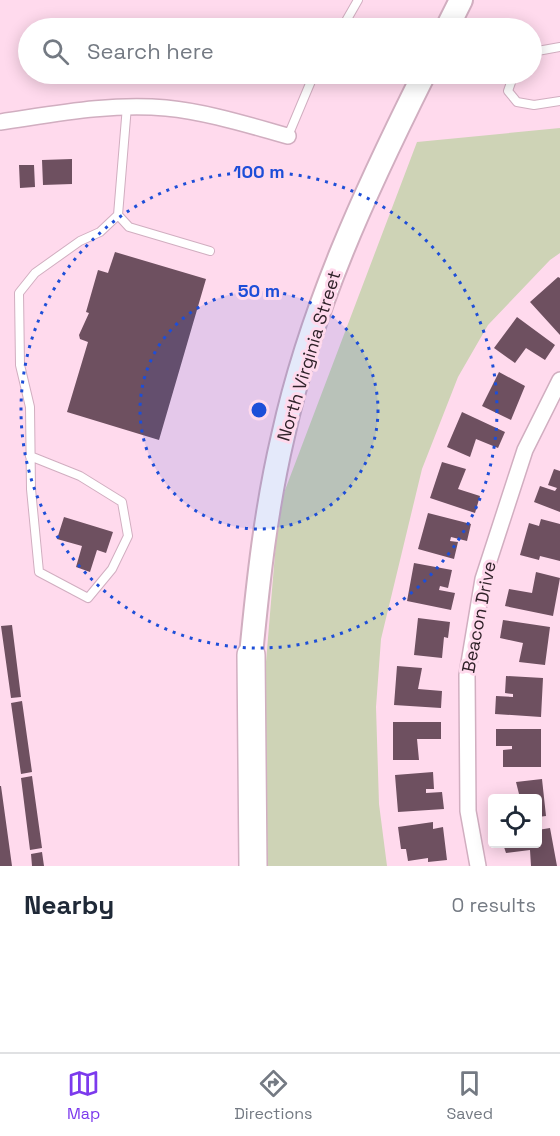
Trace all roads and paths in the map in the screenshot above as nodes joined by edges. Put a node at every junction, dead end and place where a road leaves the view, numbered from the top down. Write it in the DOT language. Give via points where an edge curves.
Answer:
graph roads {
  1 [pos="358,0"];
  2 [pos="461,0"];
  3 [pos="348,18"];
  4 [pos="452,18"];
  5 [pos="560,46"];
  6 [pos="542,50"];
  7 [pos="310,84"];
  8 [pos="419,84"];
  9 [pos="510,84"];
  10 [pos="560,101"];
  11 [pos="127,106"];
  12 [pos="0,122"];
  13 [pos="288,136"];
  14 [pos="118,215"];
  15 [pos="210,251"];
  16 [pos="560,380"];
  17 [pos="30,456"];
  18 [pos="251,655"];
  19 [pos="253,866"];
  20 [pos="478,866"];
  1 -- 3 [label="lane"];
  2 -- 4 [label="main road"];
  5 -- 6 [label="lane"];
  7 -- 13 [label="lane"];
  8 -- 18 [label="main road, North Virginia Street" via="369,184 317,318 283,435 260,562"];
  9 -- 10 [label="lane" via="508,92 516,102 534,105"];
  11 -- 12 [label="street"];
  11 -- 13 [label="street" via="207,114"];
  11 -- 14 [label="lane"];
  14 -- 15 [label="lane" via="129,227"];
  14 -- 17 [label="lane" via="100,232 80,241 35,273 19,293 20,365 30,407"];
  16 -- 20 [label="street, Beacon Drive" via="525,450 483,579 474,632 467,675 468,811"];
  17 -- 17 [label="lane" via="39,572 88,598 112,569 128,536 122,502 80,476"];
  18 -- 19 [label="highway"];
}
